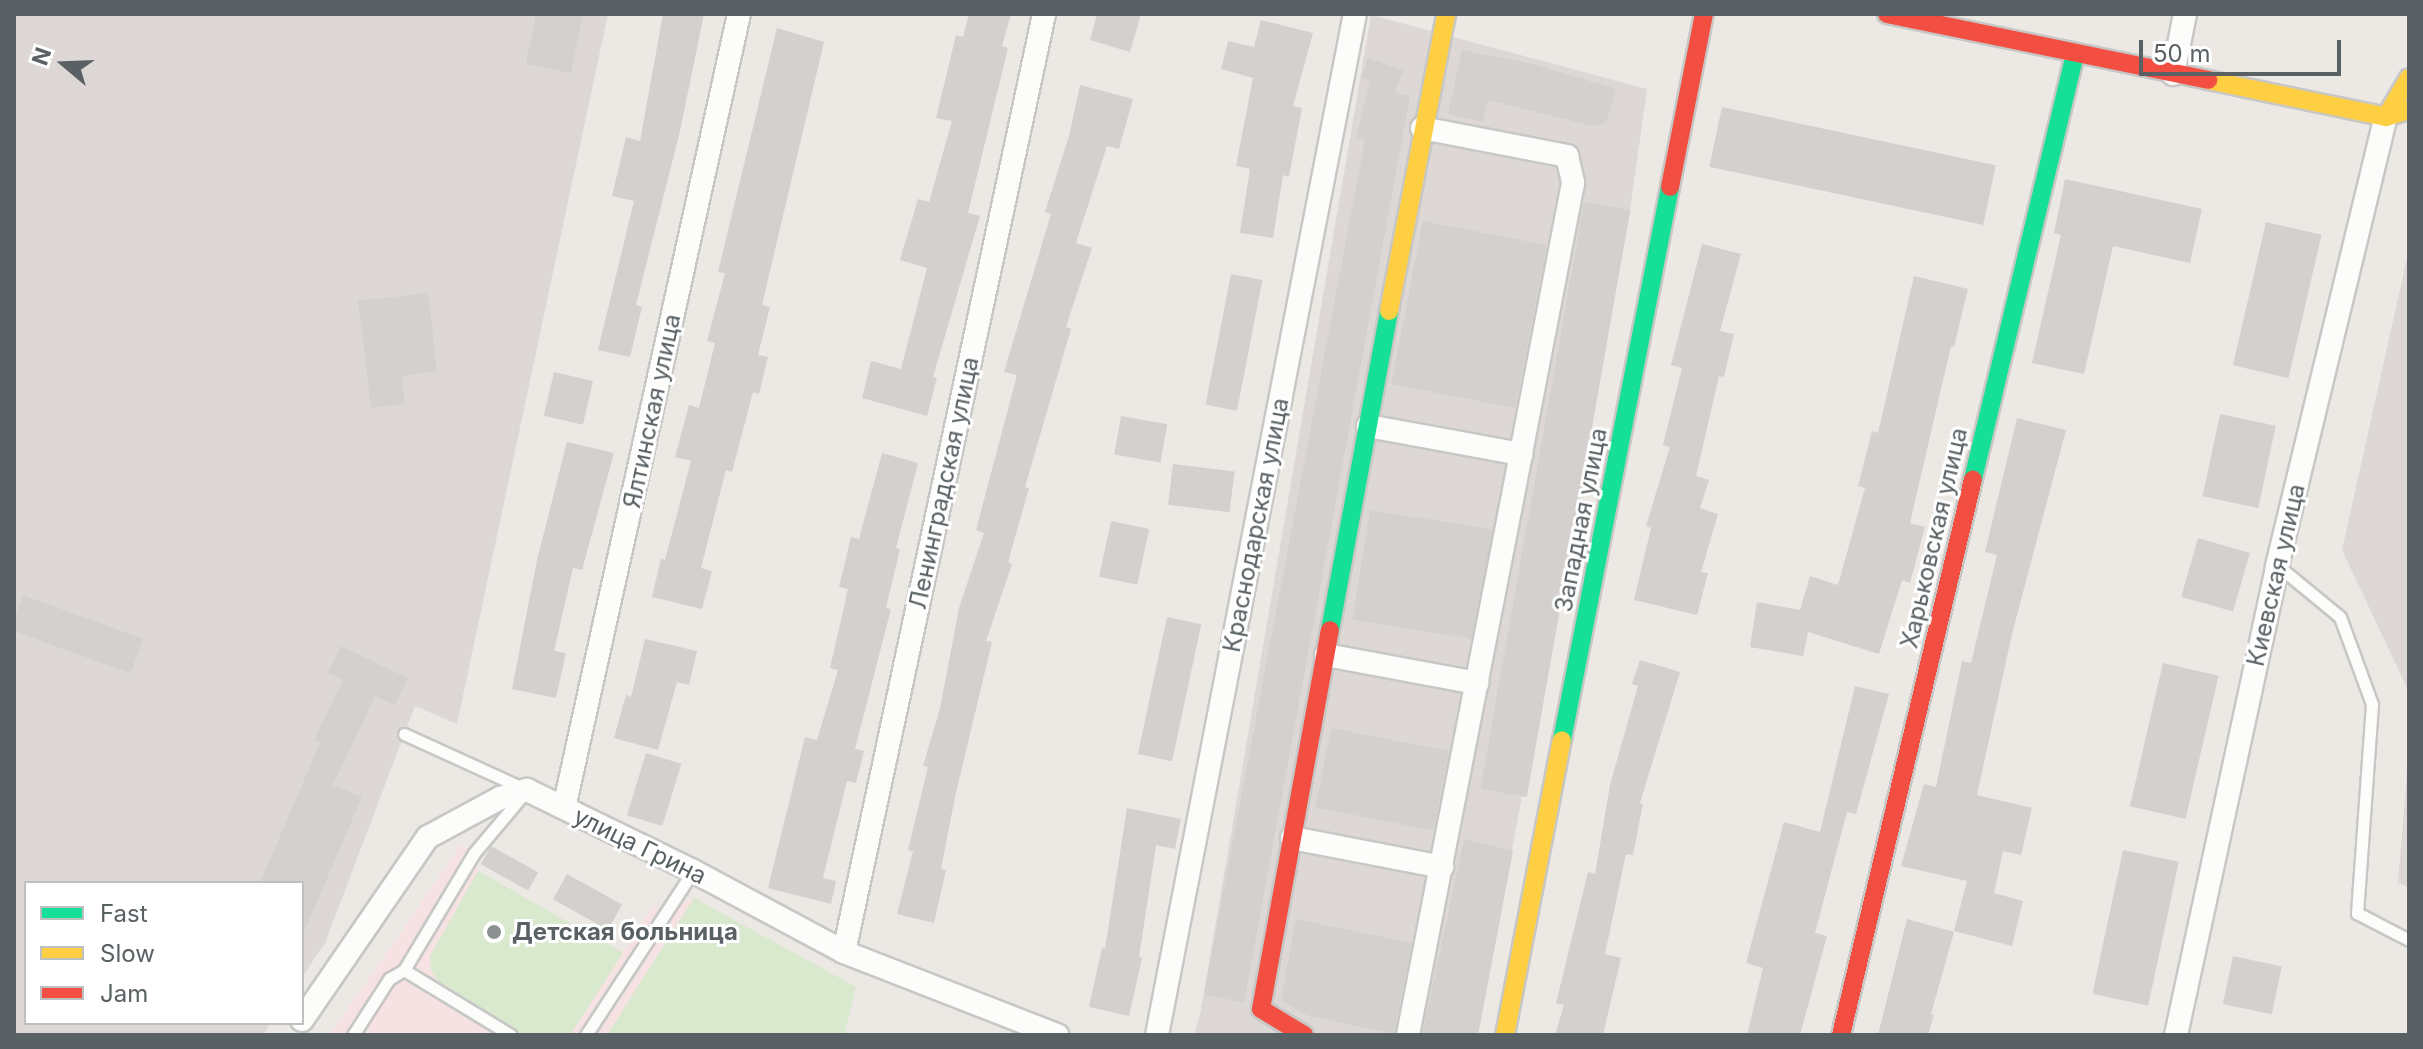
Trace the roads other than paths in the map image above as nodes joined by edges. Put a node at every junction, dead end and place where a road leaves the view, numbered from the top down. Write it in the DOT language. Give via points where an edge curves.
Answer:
graph roads {
  1 [pos="739,14"];
  2 [pos="1044,14"];
  3 [pos="1355,14"];
  4 [pos="1446,14"];
  5 [pos="1704,14"];
  6 [pos="1887,14"];
  7 [pos="2185,14"];
  8 [pos="2075,53"];
  9 [pos="2173,74"];
  10 [pos="2409,78"];
  11 [pos="2409,110"];
  12 [pos="2386,117"];
  13 [pos="1422,128"];
  14 [pos="1368,426"];
  15 [pos="1521,454"];
  16 [pos="2277,566"];
  17 [pos="1326,655"];
  18 [pos="1477,683"];
  19 [pos="404,734"];
  20 [pos="527,790"];
  21 [pos="564,808"];
  22 [pos="1292,838"];
  23 [pos="1442,867"];
  24 [pos="693,871"];
  25 [pos="2409,940"];
  26 [pos="844,952"];
  27 [pos="404,970"];
  28 [pos="304,1017"];
  29 [pos="353,1035"];
  30 [pos="511,1035"];
  31 [pos="586,1035"];
  32 [pos="1057,1035"];
  33 [pos="1157,1035"];
  34 [pos="1304,1035"];
  35 [pos="1408,1035"];
  36 [pos="1505,1035"];
  37 [pos="1841,1035"];
  38 [pos="2176,1035"];
  1 -- 21 [label="street, Ялтинская улица"];
  2 -- 26 [label="street, Ленинградская улица"];
  3 -- 33 [label="street, Краснодарская улица"];
  4 -- 13 [label="street"];
  5 -- 36 [label="street, Западная улица"];
  6 -- 8 [label="street"];
  7 -- 9 [label="street"];
  8 -- 9 [label="street"];
  8 -- 37 [label="street, Харьковская улица"];
  9 -- 12 [label="street"];
  10 -- 12 [label="street"];
  11 -- 12 [label="street"];
  12 -- 16 [label="street, Киевская улица"];
  13 -- 14 [label="street"];
  13 -- 15 [label="street" via="1567,156 1573,183"];
  14 -- 15 [label="street"];
  14 -- 17 [label="street"];
  15 -- 18 [label="street"];
  16 -- 25 [label="lane" via="2340,617 2372,704 2357,913"];
  16 -- 38 [label="street, Киевская улица"];
  17 -- 18 [label="street"];
  17 -- 22 [label="street"];
  18 -- 23 [label="street"];
  19 -- 20 [label="lane"];
  20 -- 21 [label="street, улица Грина"];
  20 -- 27 [label="lane" via="474,853"];
  20 -- 28 [label="street" via="500,798 428,837"];
  21 -- 24 [label="street, улица Грина"];
  22 -- 23 [label="street"];
  22 -- 34 [label="street" via="1261,1009"];
  23 -- 35 [label="street"];
  24 -- 26 [label="street, улица Грина"];
  24 -- 31 [label="lane"];
  26 -- 32 [label="street, улица Грина"];
  27 -- 29 [label="lane" via="389,979"];
  27 -- 30 [label="lane"];
}
